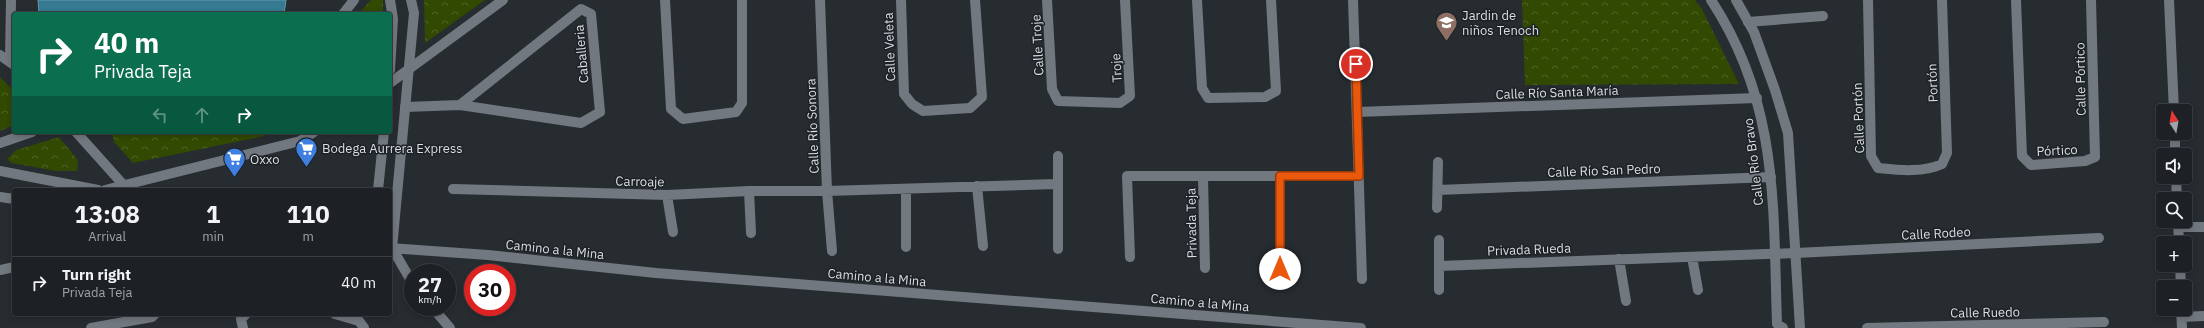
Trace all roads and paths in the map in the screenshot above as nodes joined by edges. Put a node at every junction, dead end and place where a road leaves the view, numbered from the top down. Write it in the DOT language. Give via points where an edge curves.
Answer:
graph roads {
  1 [pos="11,0"];
  2 [pos="354,0"];
  3 [pos="390,0"];
  4 [pos="412,0"];
  5 [pos="503,0"];
  6 [pos="665,0"];
  7 [pos="742,0"];
  8 [pos="820,0"];
  9 [pos="901,0"];
  10 [pos="975,0"];
  11 [pos="1047,0"];
  12 [pos="1125,0"];
  13 [pos="1197,0"];
  14 [pos="1271,0"];
  15 [pos="1354,0"];
  16 [pos="1711,0"];
  17 [pos="1736,0"];
  18 [pos="1868,0"];
  19 [pos="1942,0"];
  20 [pos="2016,0"];
  21 [pos="2091,0"];
  22 [pos="2169,0"];
  23 [pos="345,12"];
  24 [pos="392,12"];
  25 [pos="392,13"];
  26 [pos="1823,16"];
  27 [pos="1748,22"];
  28 [pos="392,36"];
  29 [pos="0,55"];
  30 [pos="12,63"];
  31 [pos="409,67"];
  32 [pos="392,81"];
  33 [pos="1052,89"];
  34 [pos="1757,98"];
  35 [pos="2174,104"];
  36 [pos="460,105"];
  37 [pos="406,107"];
  38 [pos="1357,112"];
  39 [pos="26,134"];
  40 [pos="78,134"];
  41 [pos="311,134"];
  42 [pos="384,134"];
  43 [pos="0,143"];
  44 [pos="1058,156"];
  45 [pos="2095,156"];
  46 [pos="1438,162"];
  47 [pos="1942,164"];
  48 [pos="0,171"];
  49 [pos="1280,176"];
  50 [pos="1359,176"];
  51 [pos="1203,177"];
  52 [pos="1770,177"];
  53 [pos="1056,184"];
  54 [pos="977,186"];
  55 [pos="126,187"];
  56 [pos="88,188"];
  57 [pos="378,188"];
  58 [pos="453,189"];
  59 [pos="906,189"];
  60 [pos="1438,190"];
  61 [pos="748,191"];
  62 [pos="827,192"];
  63 [pos="667,195"];
  64 [pos="0,196"];
  65 [pos="12,199"];
  66 [pos="1437,208"];
  67 [pos="2192,226"];
  68 [pos="2204,227"];
  69 [pos="673,232"];
  70 [pos="751,233"];
  71 [pos="2100,238"];
  72 [pos="392,239"];
  73 [pos="1439,240"];
  74 [pos="983,246"];
  75 [pos="906,247"];
  76 [pos="392,248"];
  77 [pos="1058,249"];
  78 [pos="392,250"];
  79 [pos="832,251"];
  80 [pos="1774,253"];
  81 [pos="1796,253"];
  82 [pos="1130,257"];
  83 [pos="1692,257"];
  84 [pos="1619,259"];
  85 [pos="1439,266"];
  86 [pos="12,267"];
  87 [pos="1205,268"];
  88 [pos="404,269"];
  89 [pos="1280,269"];
  90 [pos="0,270"];
  91 [pos="1362,279"];
  92 [pos="1439,290"];
  93 [pos="1698,290"];
  94 [pos="1626,301"];
  95 [pos="2192,314"];
  96 [pos="148,316"];
  97 [pos="244,316"];
  98 [pos="342,316"];
  99 [pos="440,316"];
  100 [pos="2182,316"];
  101 [pos="2204,316"];
  102 [pos="2104,322"];
  103 [pos="91,328"];
  104 [pos="243,328"];
  105 [pos="364,328"];
  106 [pos="450,328"];
  107 [pos="1361,328"];
  108 [pos="1783,328"];
  109 [pos="1800,328"];
  110 [pos="1867,328"];
  111 [pos="2182,328"];
  1 -- 30 [label="street"];
  2 -- 23 [label="street"];
  3 -- 24 [label="street"];
  4 -- 31 [label="street" via="414,13"];
  5 -- 31 [label="street"];
  6 -- 7 [label="street" via="671,109 684,119 736,112 742,103"];
  8 -- 62 [label="street, Calle Río Sonora"];
  9 -- 10 [label="street, Calle Veleta" via="904,94 923,112 970,108 982,97"];
  11 -- 33 [label="street, Calle Troje"];
  12 -- 33 [label="street, Troje" via="1130,96 1120,103 1058,101"];
  13 -- 14 [label="street" via="1202,88 1208,98 1265,97 1276,91"];
  15 -- 38 [label="street"];
  16 -- 34 [label="street, Calle Río Bravo" via="1741,53"];
  17 -- 27 [label="street"];
  18 -- 47 [label="street, Calle Portón" via="1871,156 1878,168 1893,170 1932,169"];
  19 -- 47 [label="street, Portón" via="1947,153"];
  20 -- 45 [label="street, Pórtico" via="2022,156 2030,165 2085,161"];
  21 -- 45 [label="street, Calle Pórtico"];
  22 -- 35 [label="street"];
  25 -- 28 [label="street"];
  26 -- 27 [label="street"];
  27 -- 81 [label="street" via="1776,90 1788,133"];
  29 -- 30 [label="street"];
  31 -- 32 [label="street"];
  31 -- 37 [label="street"];
  34 -- 38 [label="street, Calle Río Santa María"];
  34 -- 52 [label="street, Calle Río Bravo" via="1765,132"];
  36 -- 36 [label="street, Caballeria" via="582,123 600,112 591,14 581,9"];
  36 -- 37 [label="street, Caballeria"];
  37 -- 72 [label="street"];
  38 -- 50 [label="street"];
  39 -- 43 [label="street"];
  40 -- 55 [label="street"];
  41 -- 55 [label="street" via="300,141"];
  42 -- 57 [label="street"];
  44 -- 53 [label="street"];
  46 -- 60 [label="street"];
  48 -- 56 [label="street"];
  49 -- 50 [label="street, Privada Teja"];
  49 -- 51 [label="street, Privada Teja"];
  49 -- 89 [label="street"];
  50 -- 91 [label="street"];
  51 -- 82 [label="street, Privada Teja" via="1127,176"];
  51 -- 87 [label="street, Privada Teja"];
  52 -- 60 [label="street, Calle Río San Pedro"];
  52 -- 80 [label="street, Calle Río Bravo"];
  53 -- 54 [label="street, Carroaje"];
  53 -- 77 [label="street"];
  54 -- 59 [label="street, Carroaje"];
  54 -- 74 [label="street"];
  58 -- 63 [label="street, Carroaje"];
  59 -- 62 [label="street, Carroaje"];
  59 -- 75 [label="street"];
  60 -- 66 [label="street"];
  61 -- 62 [label="street, Carroaje"];
  61 -- 63 [label="street, Carroaje"];
  61 -- 70 [label="street"];
  62 -- 79 [label="street, Calle Río Sonora"];
  63 -- 69 [label="street"];
  64 -- 65 [label="street"];
  67 -- 68 [label="street"];
  71 -- 81 [label="street, Calle Rodeo"];
  73 -- 85 [label="street"];
  76 -- 107 [label="street, Camino a la Mina" via="656,272"];
  78 -- 88 [label="street"];
  80 -- 81 [label="street, Calle Rodeo"];
  80 -- 83 [label="street, Privada Rueda"];
  80 -- 108 [label="street, Calle Río Bravo" via="1777,324"];
  81 -- 109 [label="street"];
  83 -- 84 [label="street, Privada Rueda"];
  83 -- 93 [label="street"];
  84 -- 85 [label="street, Privada Rueda"];
  84 -- 94 [label="street"];
  85 -- 92 [label="street"];
  86 -- 90 [label="street"];
  95 -- 101 [label="street"];
  96 -- 103 [label="street"];
  97 -- 104 [label="street" via="241,319"];
  98 -- 105 [label="street" via="359,321"];
  99 -- 106 [label="street"];
  100 -- 111 [label="street"];
  102 -- 110 [label="street, Calle Ruedo"];
}
